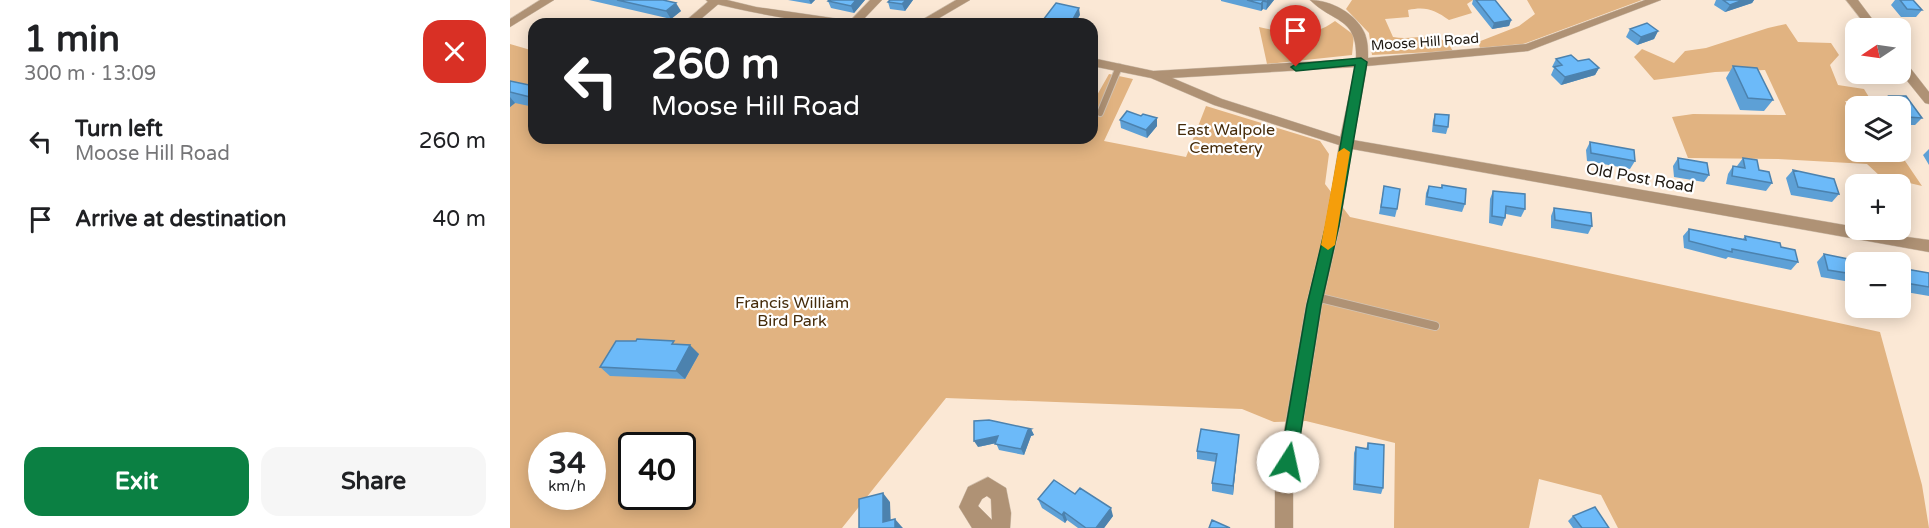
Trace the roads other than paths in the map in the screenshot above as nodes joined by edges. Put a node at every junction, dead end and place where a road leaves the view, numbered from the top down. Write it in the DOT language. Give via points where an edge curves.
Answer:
graph roads {
  1 [pos="548,0"];
  2 [pos="876,0"];
  3 [pos="964,0"];
  4 [pos="1316,0"];
  5 [pos="1655,0"];
  6 [pos="1852,0"];
  7 [pos="714,1"];
  8 [pos="695,18"];
  9 [pos="817,18"];
  10 [pos="859,18"];
  11 [pos="932,18"];
  12 [pos="1866,18"];
  13 [pos="510,24"];
  14 [pos="1361,62"];
  15 [pos="1098,63"];
  16 [pos="1119,67"];
  17 [pos="1154,75"];
  18 [pos="1911,77"];
  19 [pos="1929,100"];
  20 [pos="1100,113"];
  21 [pos="1346,143"];
  22 [pos="1929,246"];
  23 [pos="1316,297"];
  24 [pos="1435,326"];
  25 [pos="988,528"];
  26 [pos="1000,528"];
  27 [pos="1284,528"];
  1 -- 13 [label="street"];
  2 -- 10 [label="street"];
  3 -- 11 [label="street"];
  4 -- 14 [label="street" via="1354,27 1361,37"];
  5 -- 14 [label="street, Moose Hill Road" via="1528,47"];
  6 -- 12 [label="street"];
  7 -- 8 [label="street"];
  7 -- 9 [label="street"];
  14 -- 17 [label="street, Moose Hill Road"];
  14 -- 21 [label="street"];
  15 -- 16 [label="street"];
  16 -- 17 [label="street"];
  16 -- 20 [label="lane"];
  17 -- 21 [label="street, Old Post Road" via="1218,102"];
  18 -- 19 [label="street"];
  21 -- 22 [label="street, Old Post Road"];
  21 -- 23 [label="street"];
  23 -- 24 [label="lane"];
  23 -- 27 [label="street" via="1284,483"];
  25 -- 26 [label="street" via="968,507 975,493 988,486 999,494"];
}
